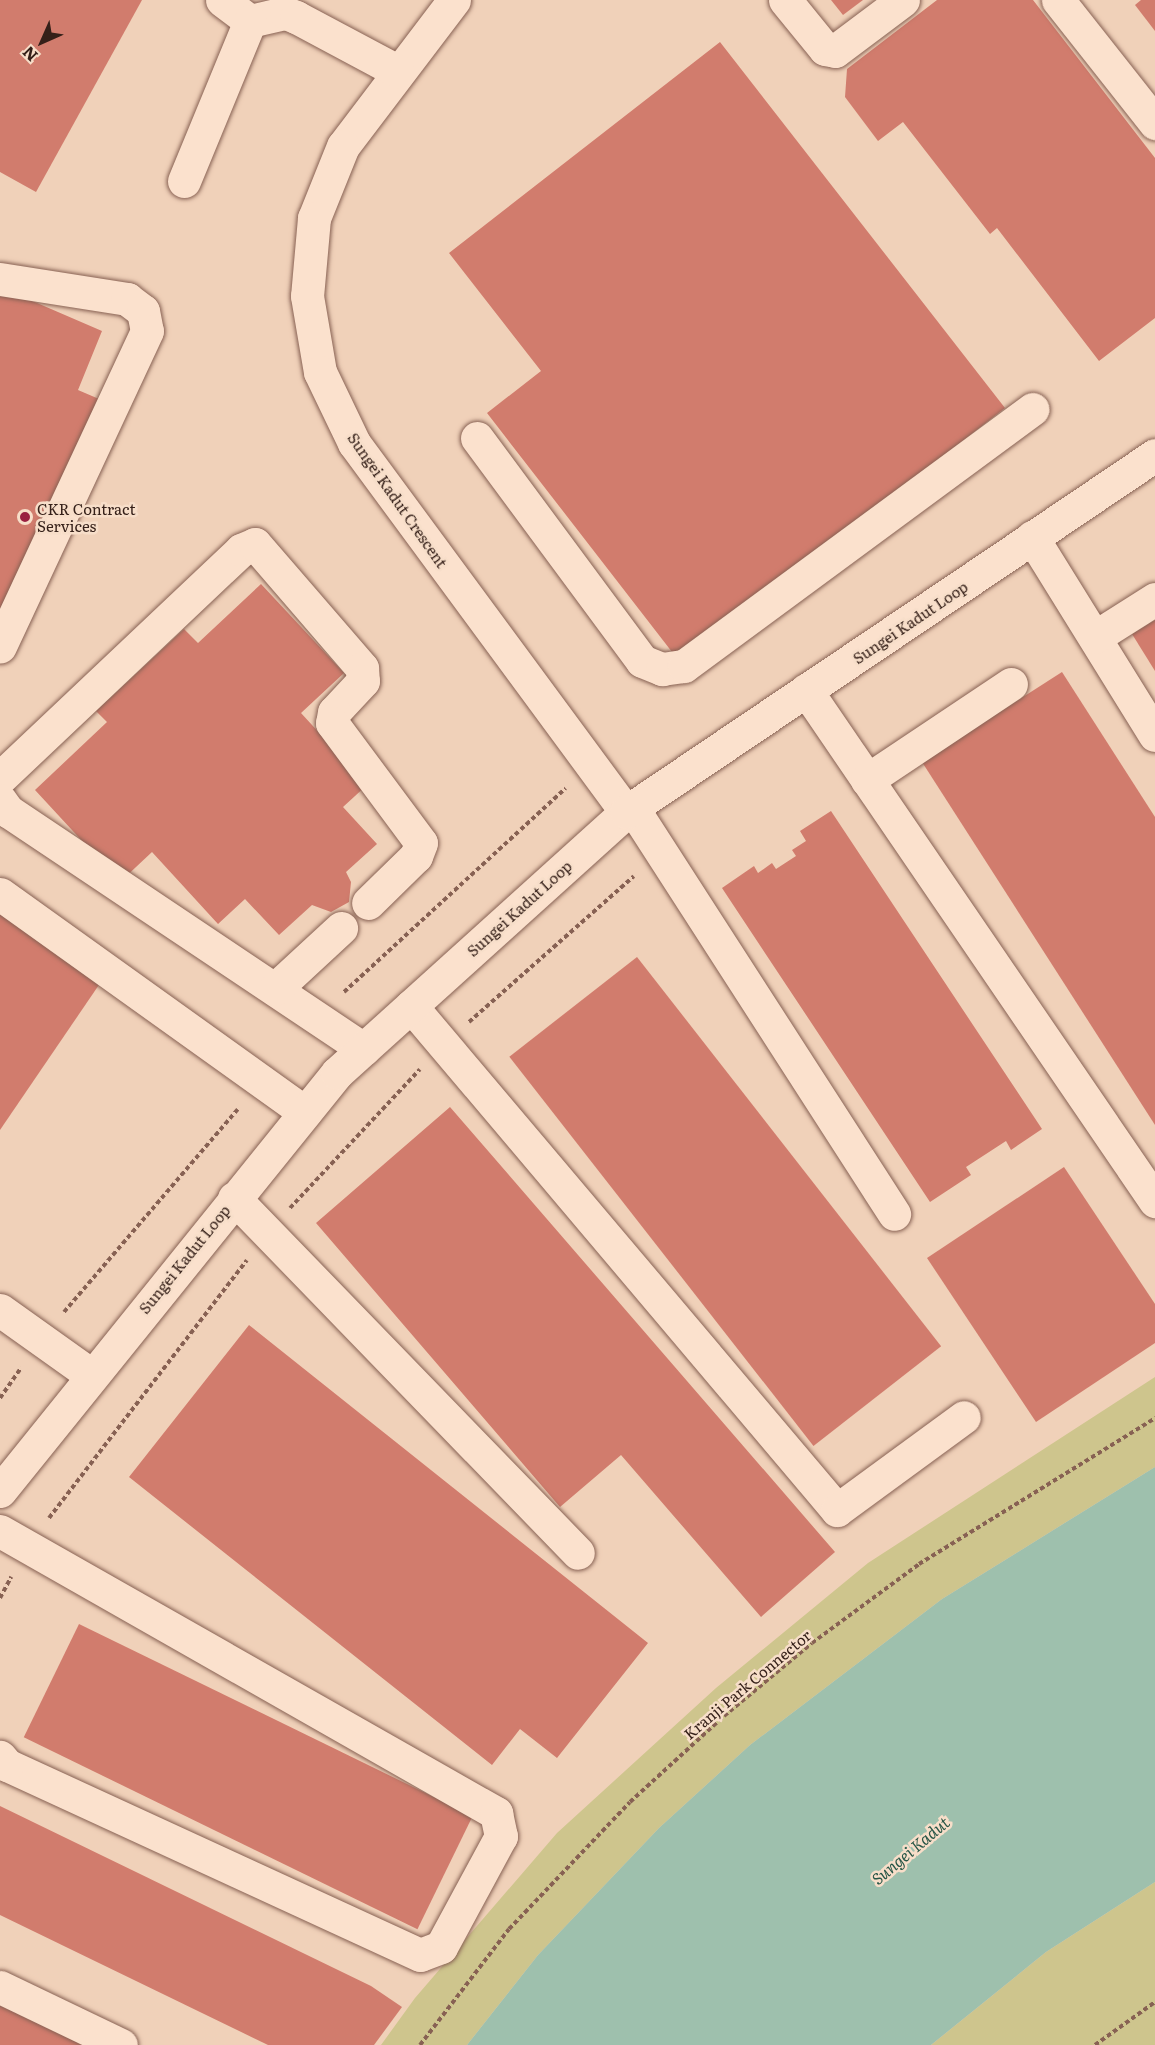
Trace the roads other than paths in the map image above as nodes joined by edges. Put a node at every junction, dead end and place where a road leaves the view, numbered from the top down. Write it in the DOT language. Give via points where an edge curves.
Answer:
graph roads {
  1 [pos="222,0"];
  2 [pos="454,0"];
  3 [pos="785,0"];
  4 [pos="903,0"];
  5 [pos="1058,0"];
  6 [pos="250,21"];
  7 [pos="397,71"];
  8 [pos="1155,123"];
  9 [pos="184,181"];
  10 [pos="0,279"];
  11 [pos="1032,409"];
  12 [pos="477,438"];
  13 [pos="1155,455"];
  14 [pos="1032,537"];
  15 [pos="1155,598"];
  16 [pos="1095,637"];
  17 [pos="0,646"];
  18 [pos="1011,684"];
  19 [pos="806,690"];
  20 [pos="1155,735"];
  21 [pos="0,778"];
  22 [pos="867,780"];
  23 [pos="0,800"];
  24 [pos="629,810"];
  25 [pos="0,894"];
  26 [pos="368,903"];
  27 [pos="341,928"];
  28 [pos="275,989"];
  29 [pos="411,1006"];
  30 [pos="364,1049"];
  31 [pos="305,1112"];
  32 [pos="234,1198"];
  33 [pos="1155,1201"];
  34 [pos="894,1214"];
  35 [pos="0,1310"];
  36 [pos="91,1375"];
  37 [pos="964,1417"];
  38 [pos="0,1491"];
  39 [pos="14,1539"];
  40 [pos="578,1553"];
  41 [pos="0,1757"];
  42 [pos="0,1987"];
  43 [pos="122,2045"];
  1 -- 6 [label="street"];
  2 -- 7 [label="street, Sungei Kadut Crescent"];
  3 -- 4 [label="street" via="830,51 841,48"];
  5 -- 8 [label="street"];
  6 -- 7 [label="street" via="286,13"];
  6 -- 9 [label="street"];
  7 -- 24 [label="street, Sungei Kadut Crescent" via="343,147 314,218 307,296 320,372 354,443"];
  10 -- 17 [label="street" via="127,299 143,311 147,331"];
  11 -- 12 [label="street" via="684,666 662,669 642,661"];
  13 -- 14 [label="street, Sungei Kadut Loop"];
  14 -- 16 [label="street"];
  14 -- 19 [label="street, Sungei Kadut Loop" via="912,623"];
  15 -- 16 [label="street"];
  16 -- 20 [label="street"];
  18 -- 22 [label="street"];
  19 -- 22 [label="street"];
  19 -- 24 [label="street, Sungei Kadut Loop"];
  21 -- 26 [label="street" via="241,550 255,544 362,668 363,681 334,712 332,723 421,843 416,856"];
  22 -- 33 [label="street"];
  23 -- 28 [label="street" via="8,811"];
  24 -- 29 [label="street, Sungei Kadut Loop"];
  24 -- 34 [label="street, Sungei Kadut Crescent" via="661,852"];
  25 -- 31 [label="street"];
  27 -- 28 [label="street"];
  28 -- 30 [label="street"];
  29 -- 30 [label="street, Sungei Kadut Loop"];
  29 -- 37 [label="street" via="837,1510"];
  30 -- 31 [label="street, Sungei Kadut Loop"];
  31 -- 32 [label="street, Sungei Kadut Loop"];
  32 -- 36 [label="street, Sungei Kadut Loop"];
  32 -- 40 [label="street"];
  35 -- 36 [label="street"];
  36 -- 38 [label="street, Sungei Kadut Loop"];
  39 -- 41 [label="street" via="496,1813 501,1836 441,1947 420,1955 7,1765"];
  42 -- 43 [label="street"];
}
